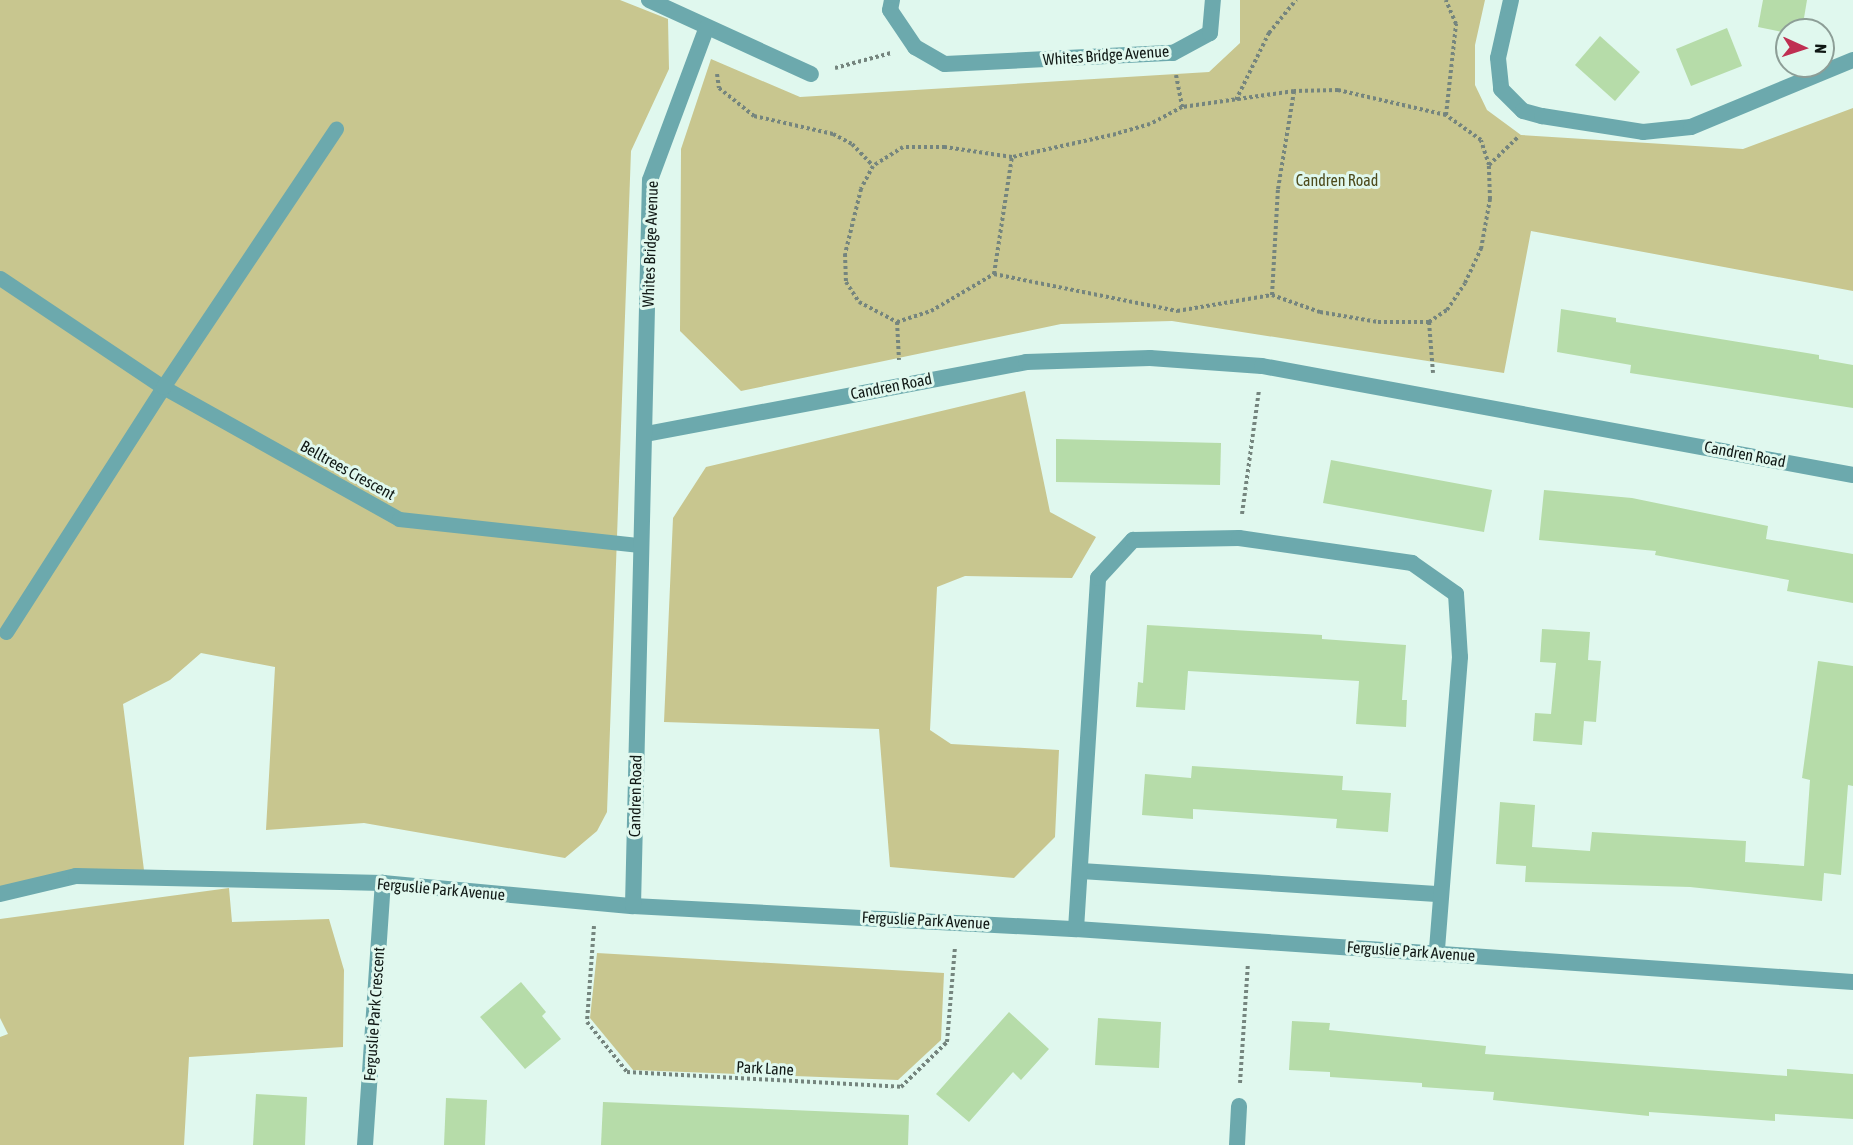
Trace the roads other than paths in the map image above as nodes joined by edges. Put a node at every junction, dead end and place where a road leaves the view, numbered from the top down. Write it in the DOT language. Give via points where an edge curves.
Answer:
graph roads {
  1 [pos="648,0"];
  2 [pos="892,0"];
  3 [pos="1213,0"];
  4 [pos="1510,0"];
  5 [pos="707,27"];
  6 [pos="1853,60"];
  7 [pos="811,74"];
  8 [pos="336,129"];
  9 [pos="0,278"];
  10 [pos="163,387"];
  11 [pos="646,434"];
  12 [pos="1853,475"];
  13 [pos="640,545"];
  14 [pos="6,632"];
  15 [pos="1081,871"];
  16 [pos="383,883"];
  17 [pos="0,894"];
  18 [pos="1440,894"];
  19 [pos="633,906"];
  20 [pos="1076,928"];
  21 [pos="1437,952"];
  22 [pos="1853,982"];
  23 [pos="1239,1106"];
  24 [pos="365,1145"];
  25 [pos="1237,1145"];
  1 -- 5 [label="street"];
  2 -- 3 [label="street, Whites Bridge Avenue" via="890,10 915,47 945,64 1173,53 1210,33"];
  4 -- 6 [label="street" via="1498,58 1501,89 1523,111 1542,116 1643,132 1691,127"];
  5 -- 7 [label="street"];
  5 -- 11 [label="street, Whites Bridge Avenue" via="650,180"];
  8 -- 10 [label="lane"];
  9 -- 10 [label="lane, Belltrees Crescent"];
  10 -- 13 [label="lane, Belltrees Crescent" via="399,519"];
  10 -- 14 [label="lane"];
  11 -- 12 [label="street, Candren Road" via="1026,362 1150,358 1262,366"];
  11 -- 13 [label="street, Candren Road"];
  13 -- 19 [label="street, Candren Road"];
  15 -- 18 [label="street"];
  15 -- 18 [label="street" via="1098,578 1133,540 1239,538 1412,563 1456,594 1460,657"];
  15 -- 20 [label="street"];
  16 -- 17 [label="street, Ferguslie Park Avenue" via="76,876"];
  16 -- 19 [label="street, Ferguslie Park Avenue"];
  16 -- 24 [label="street, Ferguslie Park Crescent"];
  18 -- 21 [label="street"];
  19 -- 20 [label="street, Ferguslie Park Avenue"];
  20 -- 21 [label="street, Ferguslie Park Avenue"];
  21 -- 22 [label="street, Ferguslie Park Avenue"];
  23 -- 25 [label="street"];
}
